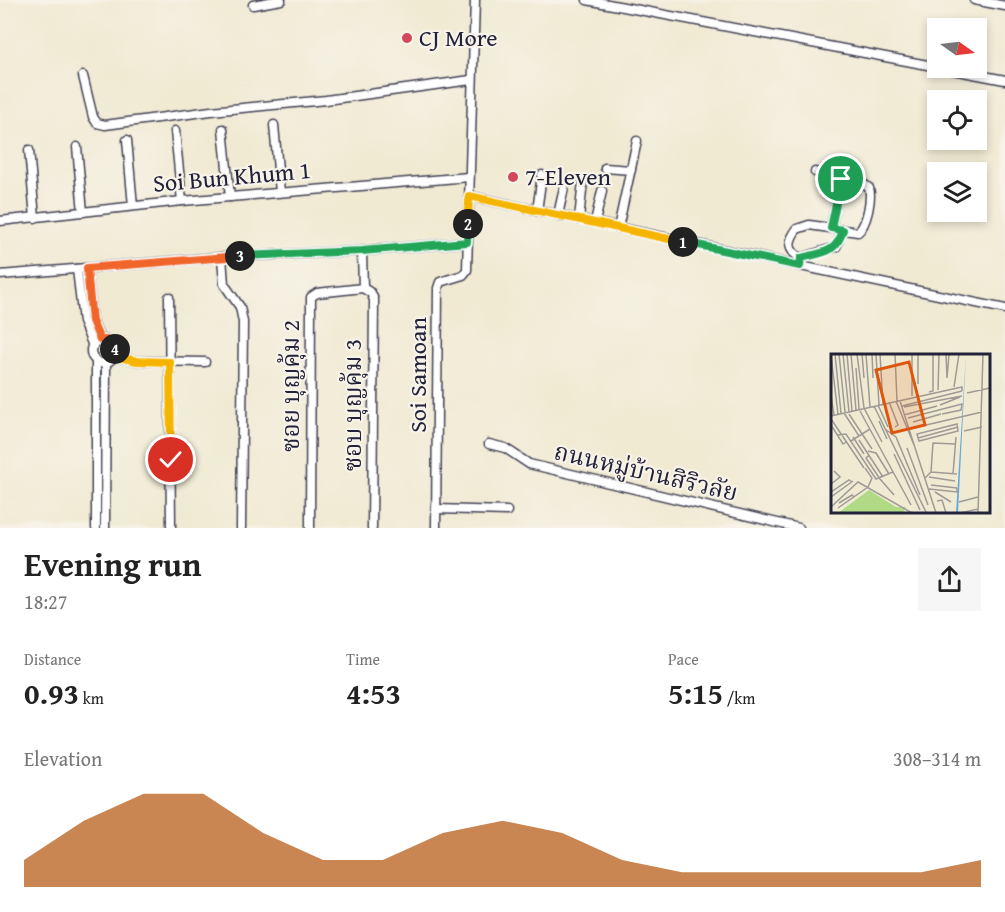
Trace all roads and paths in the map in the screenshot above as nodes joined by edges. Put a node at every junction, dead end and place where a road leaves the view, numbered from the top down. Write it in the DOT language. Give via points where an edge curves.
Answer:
graph roads {
  1 [pos="281,0"];
  2 [pos="475,0"];
  3 [pos="587,0"];
  4 [pos="974,0"];
  5 [pos="1000,3"];
  6 [pos="253,4"];
  7 [pos="927,65"];
  8 [pos="83,76"];
  9 [pos="987,77"];
  10 [pos="471,80"];
  11 [pos="1005,80"];
  12 [pos="274,125"];
  13 [pos="223,129"];
  14 [pos="175,131"];
  15 [pos="127,140"];
  16 [pos="637,141"];
  17 [pos="77,147"];
  18 [pos="29,150"];
  19 [pos="605,168"];
  20 [pos="631,170"];
  21 [pos="815,172"];
  22 [pos="542,175"];
  23 [pos="469,177"];
  24 [pos="841,179"];
  25 [pos="583,180"];
  26 [pos="564,188"];
  27 [pos="602,191"];
  28 [pos="280,192"];
  29 [pos="469,196"];
  30 [pos="230,197"];
  31 [pos="182,201"];
  32 [pos="133,206"];
  33 [pos="537,211"];
  34 [pos="83,212"];
  35 [pos="558,215"];
  36 [pos="35,218"];
  37 [pos="579,219"];
  38 [pos="0,221"];
  39 [pos="595,222"];
  40 [pos="618,228"];
  41 [pos="831,228"];
  42 [pos="843,230"];
  43 [pos="467,242"];
  44 [pos="362,251"];
  45 [pos="222,257"];
  46 [pos="801,262"];
  47 [pos="87,268"];
  48 [pos="77,269"];
  49 [pos="0,275"];
  50 [pos="363,288"];
  51 [pos="169,297"];
  52 [pos="1005,309"];
  53 [pos="97,343"];
  54 [pos="114,356"];
  55 [pos="96,360"];
  56 [pos="170,362"];
  57 [pos="205,362"];
  58 [pos="106,363"];
  59 [pos="489,444"];
  60 [pos="436,509"];
  61 [pos="507,510"];
  62 [pos="96,528"];
  63 [pos="105,528"];
  64 [pos="171,528"];
  65 [pos="241,528"];
  66 [pos="310,528"];
  67 [pos="372,528"];
  68 [pos="436,528"];
  69 [pos="798,528"];
  1 -- 6 [label="street"];
  2 -- 10 [label="street"];
  3 -- 7 [label="street"];
  4 -- 5 [label="street"];
  8 -- 10 [label="street" via="93,117 105,125"];
  9 -- 11 [label="street"];
  10 -- 23 [label="street"];
  12 -- 28 [label="street"];
  13 -- 30 [label="street"];
  14 -- 31 [label="street"];
  15 -- 32 [label="street"];
  16 -- 20 [label="street"];
  17 -- 34 [label="street"];
  18 -- 36 [label="street"];
  19 -- 20 [label="street"];
  20 -- 40 [label="street"];
  21 -- 24 [label="street"];
  22 -- 33 [label="street"];
  23 -- 28 [label="street, Soi Bun Khum 1"];
  23 -- 29 [label="street"];
  24 -- 41 [label="street"];
  24 -- 42 [label="street" via="865,185 871,192 861,230"];
  25 -- 37 [label="street"];
  26 -- 35 [label="street"];
  27 -- 39 [label="street"];
  28 -- 30 [label="street, Soi Bun Khum 1"];
  29 -- 33 [label="street"];
  29 -- 43 [label="street"];
  30 -- 31 [label="street, Soi Bun Khum 1"];
  31 -- 32 [label="street, Soi Bun Khum 1"];
  32 -- 34 [label="street, Soi Bun Khum 1"];
  33 -- 35 [label="street"];
  34 -- 36 [label="street, Soi Bun Khum 1"];
  35 -- 37 [label="street"];
  36 -- 38 [label="street, Soi Bun Khum 1"];
  37 -- 39 [label="street"];
  39 -- 40 [label="street"];
  40 -- 46 [label="street"];
  41 -- 42 [label="street"];
  41 -- 46 [label="street" via="809,225 797,229 790,249"];
  42 -- 46 [label="street" via="836,247"];
  43 -- 44 [label="street"];
  43 -- 60 [label="street, Soi Samoan" via="465,274 438,284"];
  44 -- 45 [label="street"];
  44 -- 50 [label="street"];
  45 -- 47 [label="street"];
  45 -- 65 [label="street" via="224,284 240,307 243,322"];
  46 -- 52 [label="street"];
  47 -- 48 [label="street"];
  47 -- 53 [label="street"];
  48 -- 49 [label="street"];
  48 -- 53 [label="street" via="83,322"];
  50 -- 66 [label="street, ซอย บุญคุ้ม 2" via="316,293 311,297"];
  50 -- 67 [label="street, ซอบ บุญคุ้ม 3" via="374,300"];
  51 -- 56 [label="street"];
  53 -- 54 [label="street" via="108,340"];
  53 -- 55 [label="street" via="92,355"];
  54 -- 56 [label="street"];
  54 -- 58 [label="street"];
  55 -- 58 [label="street"];
  55 -- 62 [label="street"];
  56 -- 57 [label="street"];
  56 -- 64 [label="street"];
  58 -- 63 [label="street"];
  59 -- 69 [label="street, ถนนหมู่บ้านสิริวลัย" via="505,448 529,465"];
  60 -- 61 [label="street"];
  60 -- 68 [label="street, Soi Samoan"];
}
